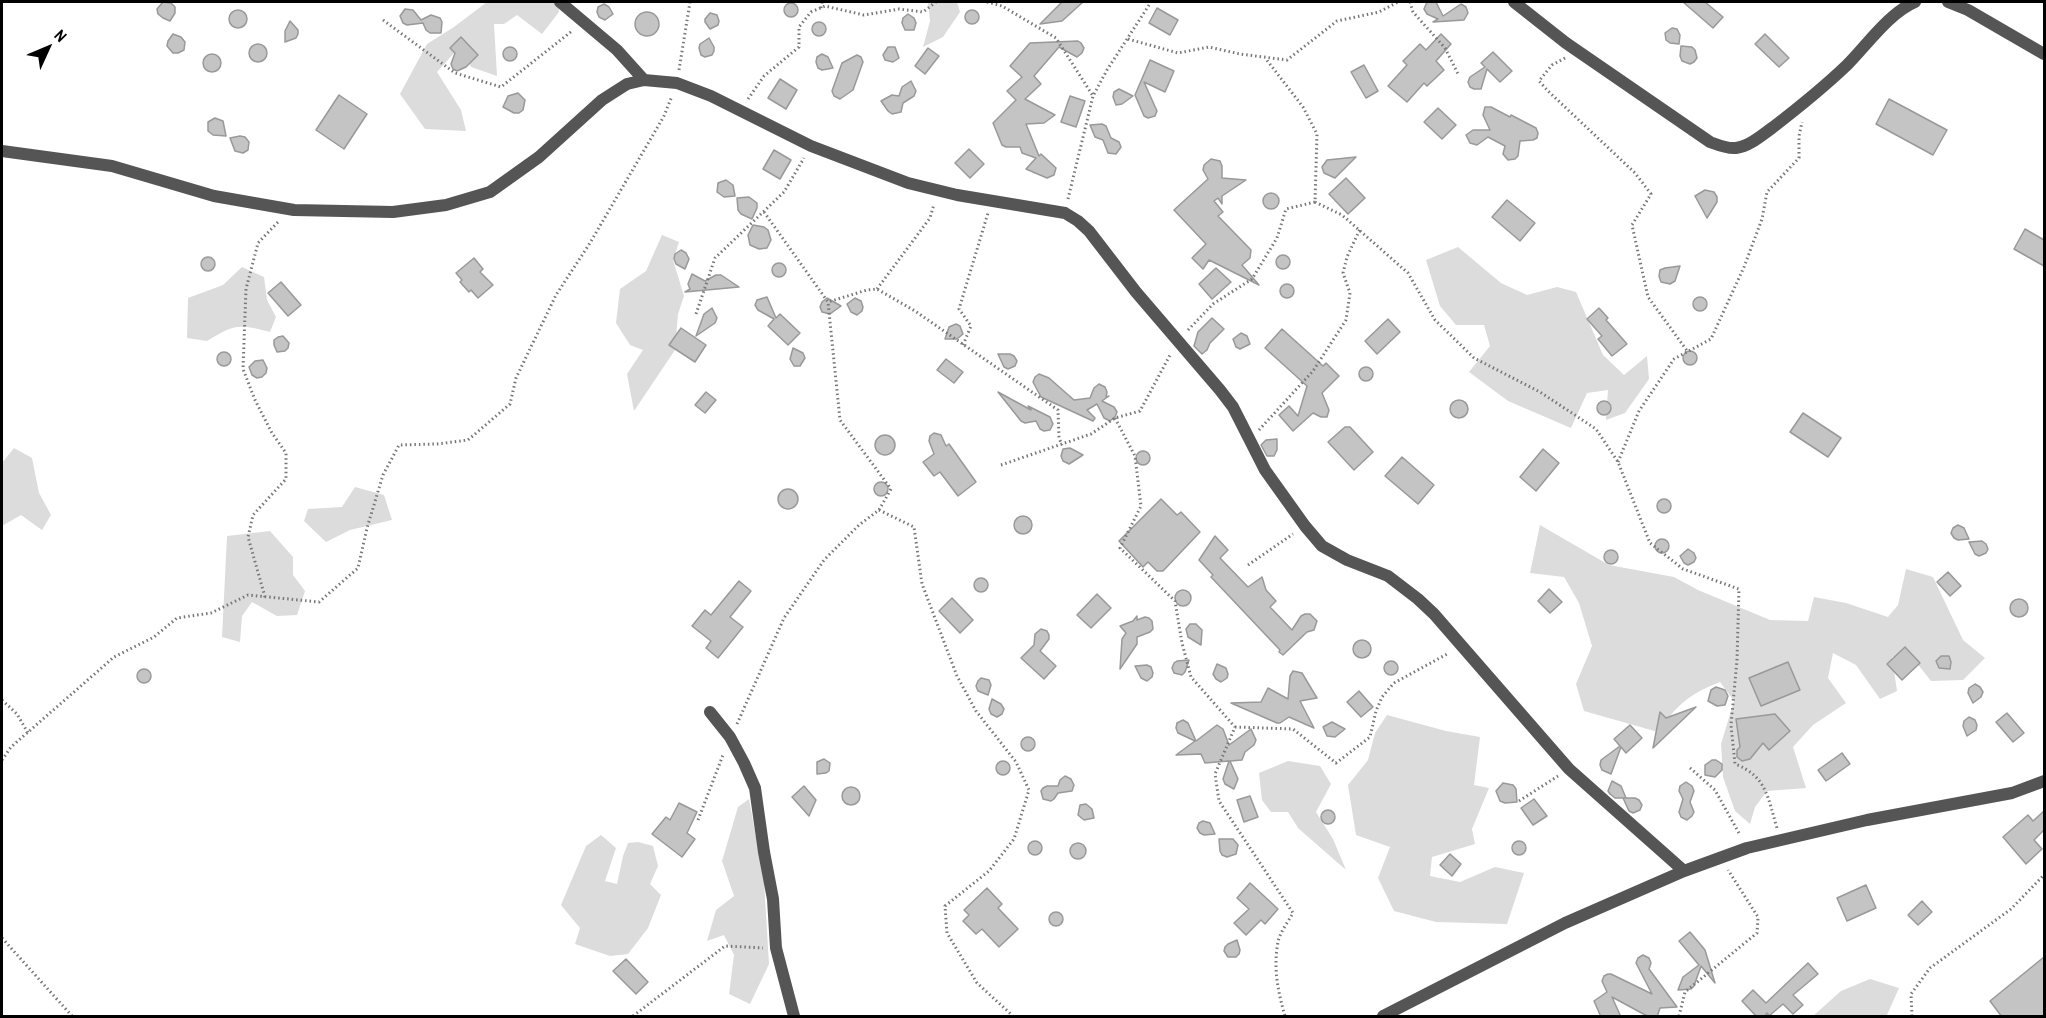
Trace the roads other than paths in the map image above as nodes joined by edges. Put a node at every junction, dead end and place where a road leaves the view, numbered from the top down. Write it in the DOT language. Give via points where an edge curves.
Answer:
graph roads {
  1 [pos="560,2"];
  2 [pos="1514,2"];
  3 [pos="1915,2"];
  4 [pos="1948,2"];
  5 [pos="2044,54"];
  6 [pos="644,80"];
  7 [pos="2,151"];
  8 [pos="710,712"];
  9 [pos="2044,781"];
  10 [pos="1684,871"];
  11 [pos="794,1017"];
  12 [pos="1383,1017"];
  1 -- 6 [label="street" via="617,50"];
  2 -- 3 [label="street" via="1577,51 1710,142 1735,148 1746,146 1801,106 1896,14"];
  4 -- 5 [label="street"];
  6 -- 7 [label="street" via="627,84 602,100 539,157 490,192 446,205 393,212 294,210 214,196 112,166"];
  6 -- 10 [label="street" via="677,83 811,146 937,192 1065,213 1078,221 1233,407 1265,470 1322,546 1388,576 1434,614 1569,769"];
  8 -- 11 [label="street" via="730,737 754,788 773,899 776,948"];
  9 -- 10 [label="street" via="2012,793 1867,820 1747,848"];
  10 -- 12 [label="street" via="1565,923"];
}
